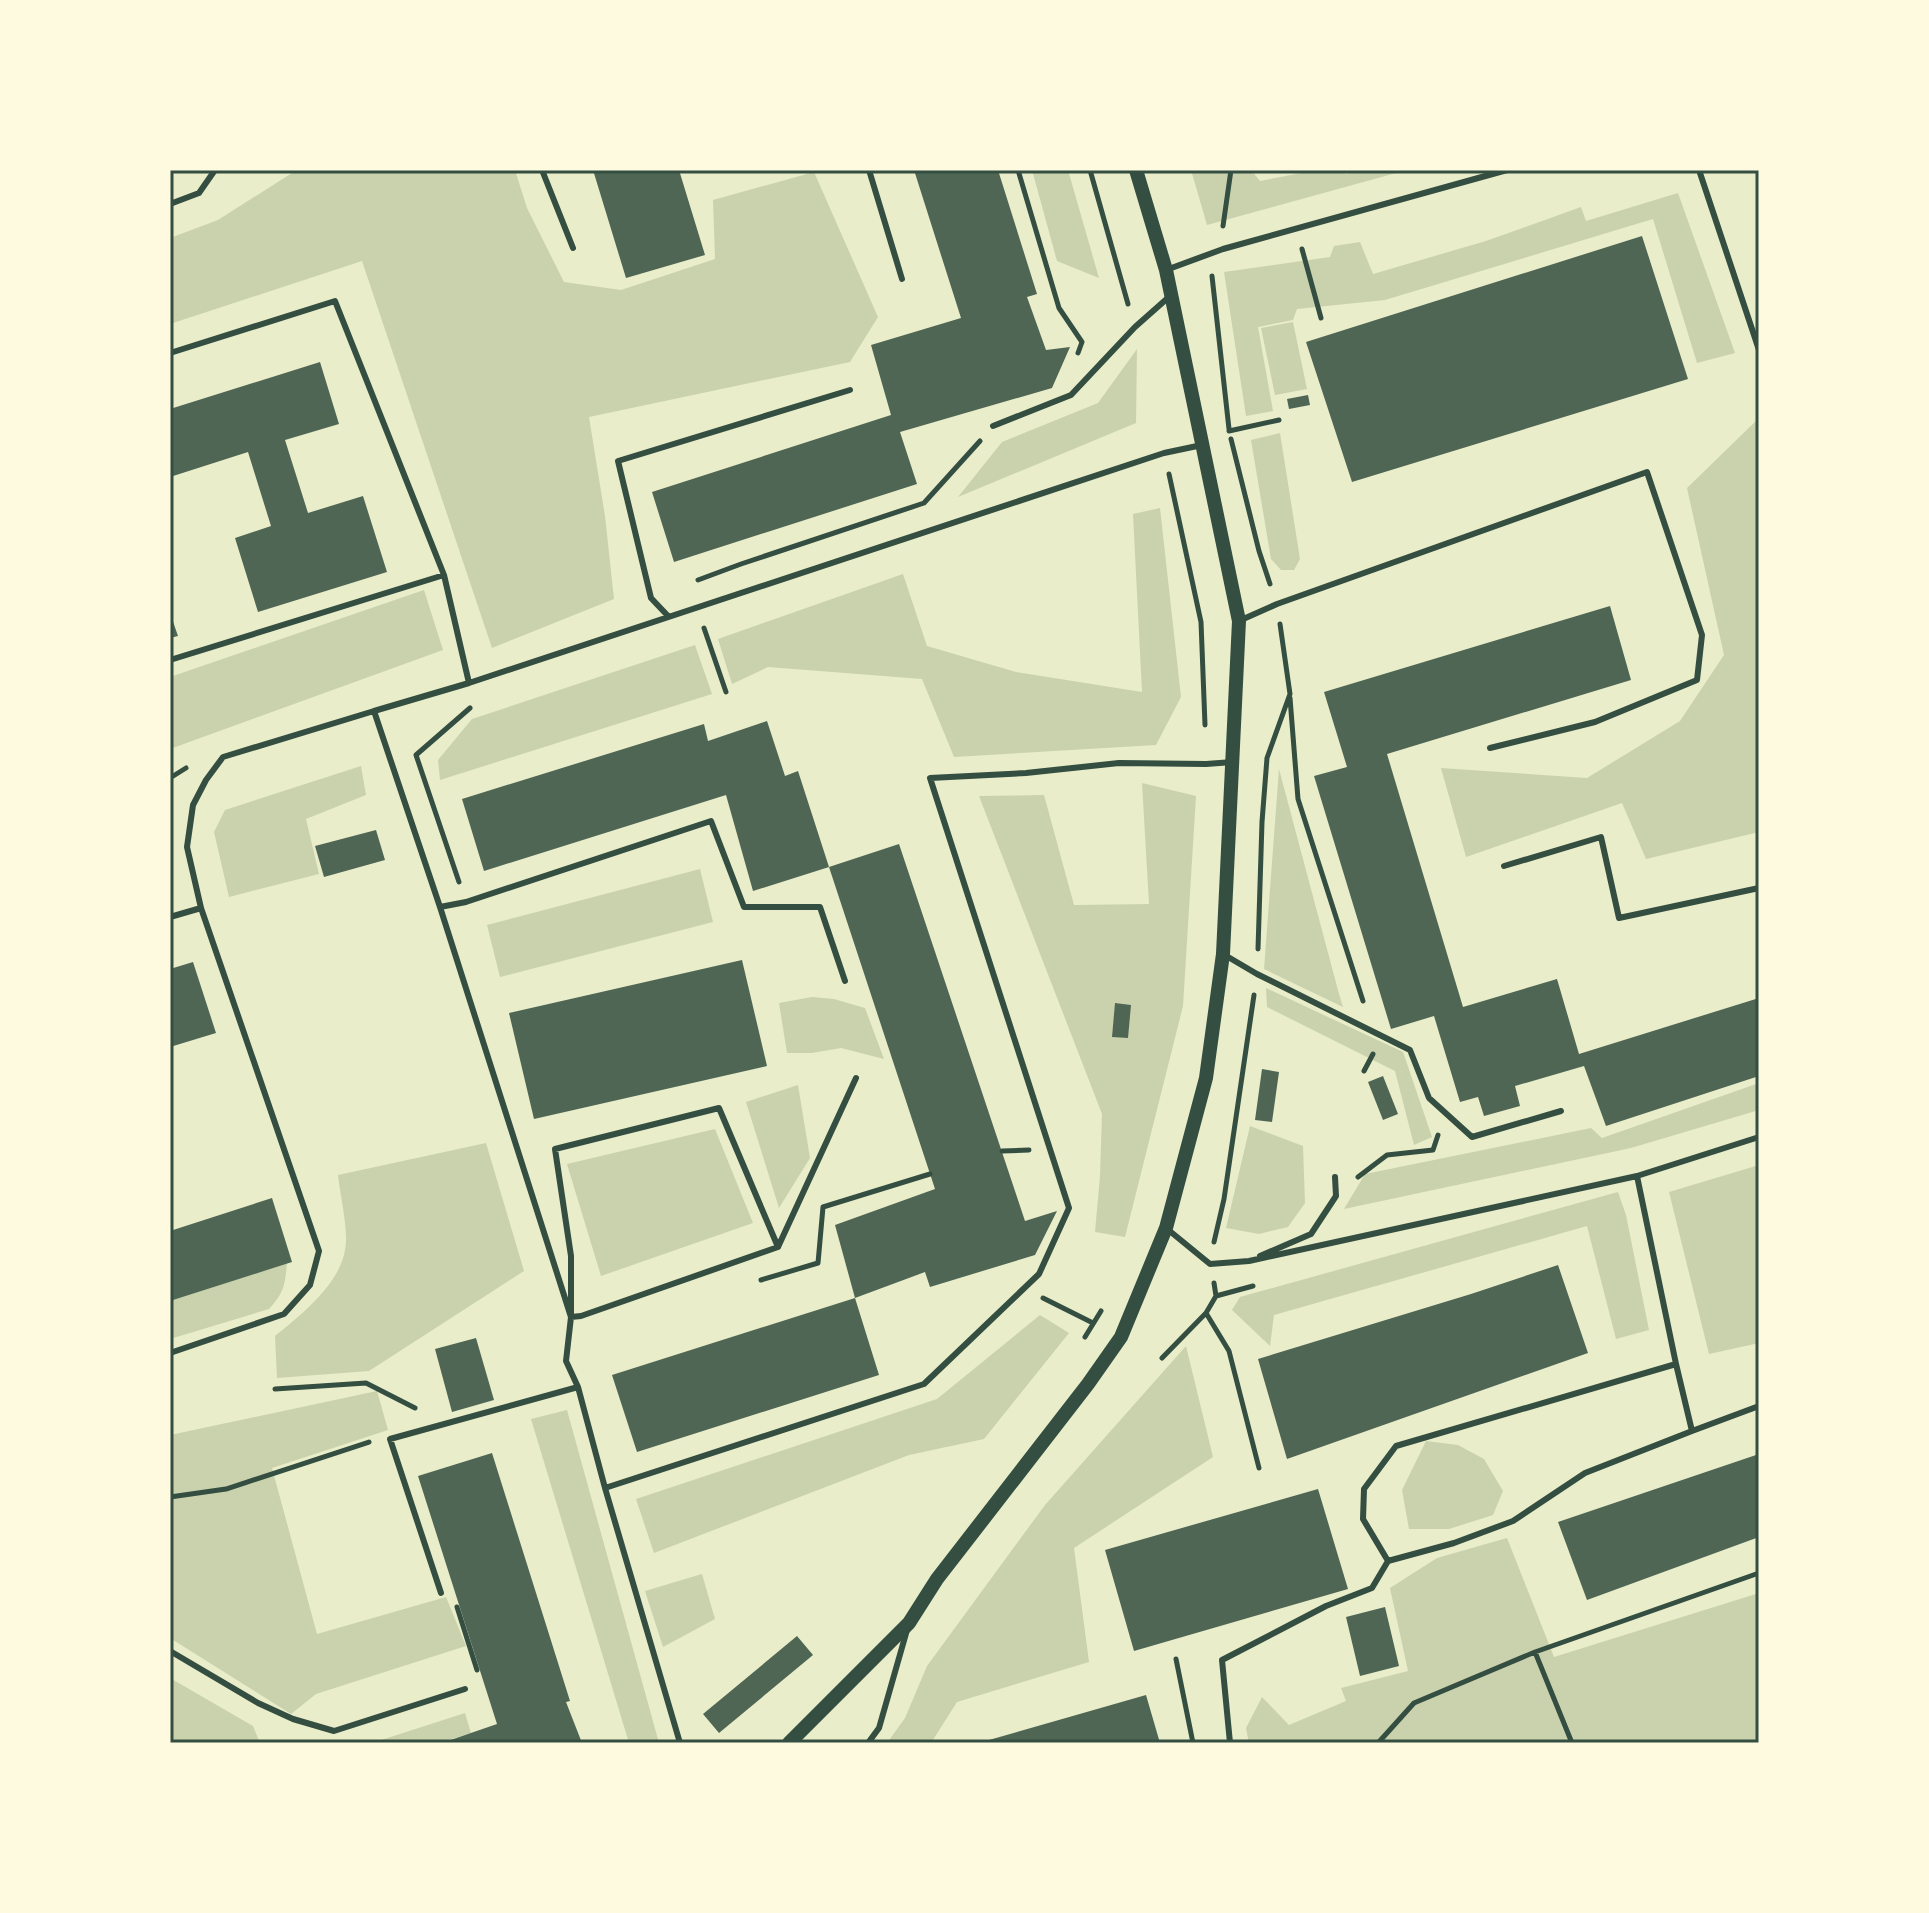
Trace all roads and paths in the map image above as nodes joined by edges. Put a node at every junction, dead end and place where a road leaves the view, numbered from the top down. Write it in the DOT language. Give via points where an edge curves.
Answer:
graph roads {
  1 [pos="215,170"];
  2 [pos="542,170"];
  3 [pos="869,170"];
  4 [pos="1018,170"];
  5 [pos="1090,170"];
  6 [pos="1136,170"];
  7 [pos="1507,170"];
  8 [pos="1699,170"];
  9 [pos="170,204"];
  10 [pos="1300,243"];
  11 [pos="573,248"];
  12 [pos="1166,270"];
  13 [pos="902,279"];
  14 [pos="1171,296"];
  15 [pos="1321,318"];
  16 [pos="1135,327"];
  17 [pos="1759,350"];
  18 [pos="170,353"];
  19 [pos="1078,355"];
  20 [pos="850,390"];
  21 [pos="1279,420"];
  22 [pos="993,426"];
  23 [pos="1229,431"];
  24 [pos="1202,445"];
  25 [pos="1164,453"];
  26 [pos="741,564"];
  27 [pos="444,575"];
  28 [pos="668,616"];
  29 [pos="1239,621"];
  30 [pos="704,628"];
  31 [pos="170,660"];
  32 [pos="469,683"];
  33 [pos="726,692"];
  34 [pos="1290,694"];
  35 [pos="482,704"];
  36 [pos="374,711"];
  37 [pos="1490,748"];
  38 [pos="1233,762"];
  39 [pos="1206,764"];
  40 [pos="1504,866"];
  41 [pos="1759,888"];
  42 [pos="466,902"];
  43 [pos="440,907"];
  44 [pos="201,908"];
  45 [pos="170,917"];
  46 [pos="1223,954"];
  47 [pos="845,981"];
  48 [pos="1373,1031"];
  49 [pos="856,1078"];
  50 [pos="1561,1111"];
  51 [pos="1759,1137"];
  52 [pos="1433,1150"];
  53 [pos="1637,1176"];
  54 [pos="1335,1177"];
  55 [pos="1351,1189"];
  56 [pos="1218,1225"];
  57 [pos="1166,1228"];
  58 [pos="778,1247"];
  59 [pos="1249,1261"];
  60 [pos="1210,1264"];
  61 [pos="1261,1283"];
  62 [pos="1039,1295"];
  63 [pos="1216,1296"];
  64 [pos="1101,1310"];
  65 [pos="1206,1313"];
  66 [pos="571,1317"];
  67 [pos="1093,1323"];
  68 [pos="1079,1348"];
  69 [pos="170,1353"];
  70 [pos="1162,1358"];
  71 [pos="1676,1364"];
  72 [pos="366,1383"];
  73 [pos="578,1387"];
  74 [pos="275,1389"];
  75 [pos="1759,1406"];
  76 [pos="1692,1431"];
  77 [pos="380,1439"];
  78 [pos="1259,1468"];
  79 [pos="605,1488"];
  80 [pos="170,1497"];
  81 [pos="1388,1561"];
  82 [pos="1759,1573"];
  83 [pos="441,1593"];
  84 [pos="909,1623"];
  85 [pos="465,1633"];
  86 [pos="170,1651"];
  87 [pos="1535,1652"];
  88 [pos="1176,1659"];
  89 [pos="478,1673"];
  90 [pos="465,1689"];
  91 [pos="680,1743"];
  92 [pos="789,1743"];
  93 [pos="868,1743"];
  94 [pos="1193,1743"];
  95 [pos="1230,1743"];
  96 [pos="1378,1743"];
  97 [pos="1572,1743"];
  1 -- 9 [label="lane" via="199,193"];
  2 -- 11 [label="lane"];
  3 -- 13 [label="lane"];
  4 -- 19 [label="path" via="1059,308 1082,342"];
  5 -- 16 [label="path"];
  6 -- 12 [label="street"];
  7 -- 12 [label="lane" via="1223,249"];
  8 -- 17 [label="lane"];
  10 -- 15 [label="path"];
  12 -- 14 [label="street"];
  14 -- 16 [label="lane"];
  14 -- 24 [label="street"];
  16 -- 22 [label="lane" via="1071,395"];
  18 -- 27 [label="lane" via="335,301"];
  20 -- 28 [label="lane" via="618,461 651,598"];
  21 -- 23 [label="path"];
  22 -- 26 [label="path" via="924,503"];
  24 -- 25 [label="lane"];
  24 -- 29 [label="street"];
  25 -- 28 [label="lane"];
  25 -- 39 [label="path" via="1201,622"];
  27 -- 31 [label="lane"];
  27 -- 32 [label="lane"];
  28 -- 32 [label="lane"];
  29 -- 37 [label="lane" via="1647,472 1702,635 1697,680 1595,722"];
  29 -- 38 [label="street"];
  30 -- 33 [label="path"];
  32 -- 36 [label="lane"];
  34 -- 48 [label="path" via="1298,799"];
  35 -- 42 [label="path" via="467,709 416,755"];
  36 -- 43 [label="lane"];
  36 -- 44 [label="lane" via="223,757 193,805 187,847"];
  38 -- 39 [label="lane"];
  38 -- 46 [label="street"];
  39 -- 79 [label="lane" via="1119,763 930,778 1069,1208 1039,1274 924,1384"];
  40 -- 41 [label="lane" via="1601,837 1619,918"];
  42 -- 43 [label="lane"];
  42 -- 47 [label="lane" via="711,821 744,907 820,907"];
  43 -- 66 [label="lane"];
  44 -- 45 [label="lane"];
  44 -- 69 [label="lane" via="319,1251 310,1285 284,1314"];
  46 -- 48 [label="lane"];
  46 -- 57 [label="street" via="1206,1078"];
  48 -- 50 [label="lane" via="1410,1050 1429,1098 1472,1137"];
  49 -- 58 [label="lane"];
  51 -- 53 [label="lane"];
  52 -- 55 [label="path" via="1387,1155 1358,1176"];
  53 -- 59 [label="lane"];
  53 -- 71 [label="lane"];
  54 -- 59 [label="lane" via="1336,1196 1311,1234"];
  56 -- 60 [label="path"];
  57 -- 60 [label="lane"];
  57 -- 84 [label="street" via="1121,1337"];
  58 -- 66 [label="lane"];
  58 -- 66 [label="lane" via="719,1108 555,1149 571,1256"];
  59 -- 60 [label="lane"];
  60 -- 63 [label="path"];
  61 -- 63 [label="path"];
  62 -- 67 [label="path"];
  63 -- 65 [label="path"];
  64 -- 67 [label="path"];
  65 -- 70 [label="path"];
  65 -- 78 [label="path" via="1229,1351"];
  66 -- 73 [label="lane" via="566,1361"];
  67 -- 68 [label="path"];
  71 -- 76 [label="lane"];
  71 -- 81 [label="lane" via="1396,1446 1364,1489 1363,1519"];
  72 -- 74 [label="path"];
  73 -- 79 [label="lane"];
  73 -- 83 [label="lane" via="390,1439"];
  75 -- 76 [label="lane"];
  76 -- 81 [label="lane" via="1585,1473 1513,1521"];
  77 -- 80 [label="path" via="226,1489"];
  79 -- 91 [label="lane"];
  81 -- 95 [label="lane" via="1372,1588 1222,1660"];
  82 -- 87 [label="path"];
  84 -- 92 [label="street"];
  84 -- 93 [label="lane" via="879,1728"];
  85 -- 89 [label="path"];
  86 -- 90 [label="lane" via="258,1703 334,1731"];
  87 -- 96 [label="path" via="1414,1703"];
  87 -- 97 [label="path"];
  88 -- 94 [label="path"];
}
